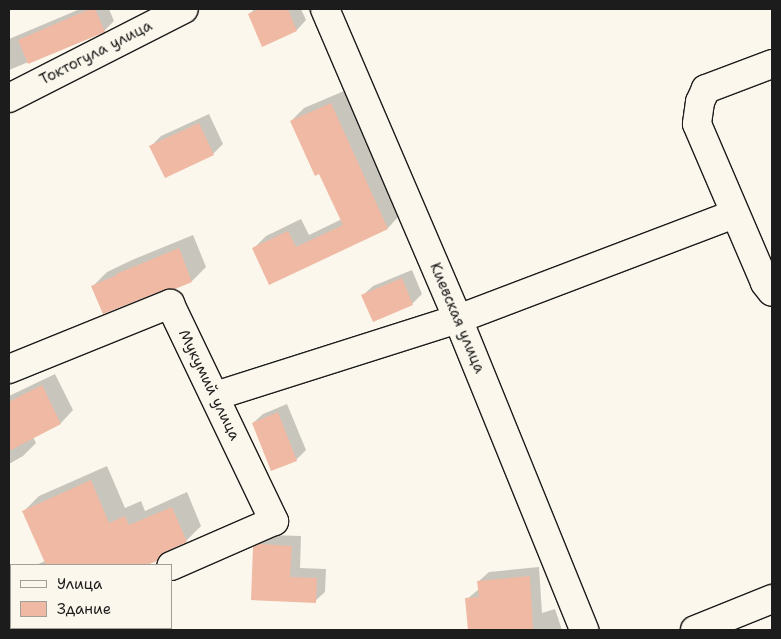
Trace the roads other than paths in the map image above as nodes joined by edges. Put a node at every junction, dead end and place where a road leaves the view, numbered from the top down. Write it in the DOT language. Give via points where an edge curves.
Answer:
graph roads {
  1 [pos="184,9"];
  2 [pos="325,9"];
  3 [pos="772,64"];
  4 [pos="9,98"];
  5 [pos="734,214"];
  6 [pos="772,292"];
  7 [pos="458,318"];
  8 [pos="9,369"];
  9 [pos="215,396"];
  10 [pos="172,566"];
  11 [pos="772,599"];
  12 [pos="584,630"];
  13 [pos="694,630"];
  1 -- 4 [label="street, Токтогула улица"];
  2 -- 7 [label="street, Киевская улица"];
  3 -- 5 [label="street" via="706,89 700,102 697,124"];
  5 -- 6 [label="street" via="765,284"];
  5 -- 7 [label="street"];
  7 -- 9 [label="street"];
  7 -- 12 [label="street, Киевская улица"];
  8 -- 9 [label="street, Мукумий улица" via="170,304"];
  9 -- 10 [label="street, Мукумий улица" via="274,521"];
  11 -- 13 [label="street"];
}
